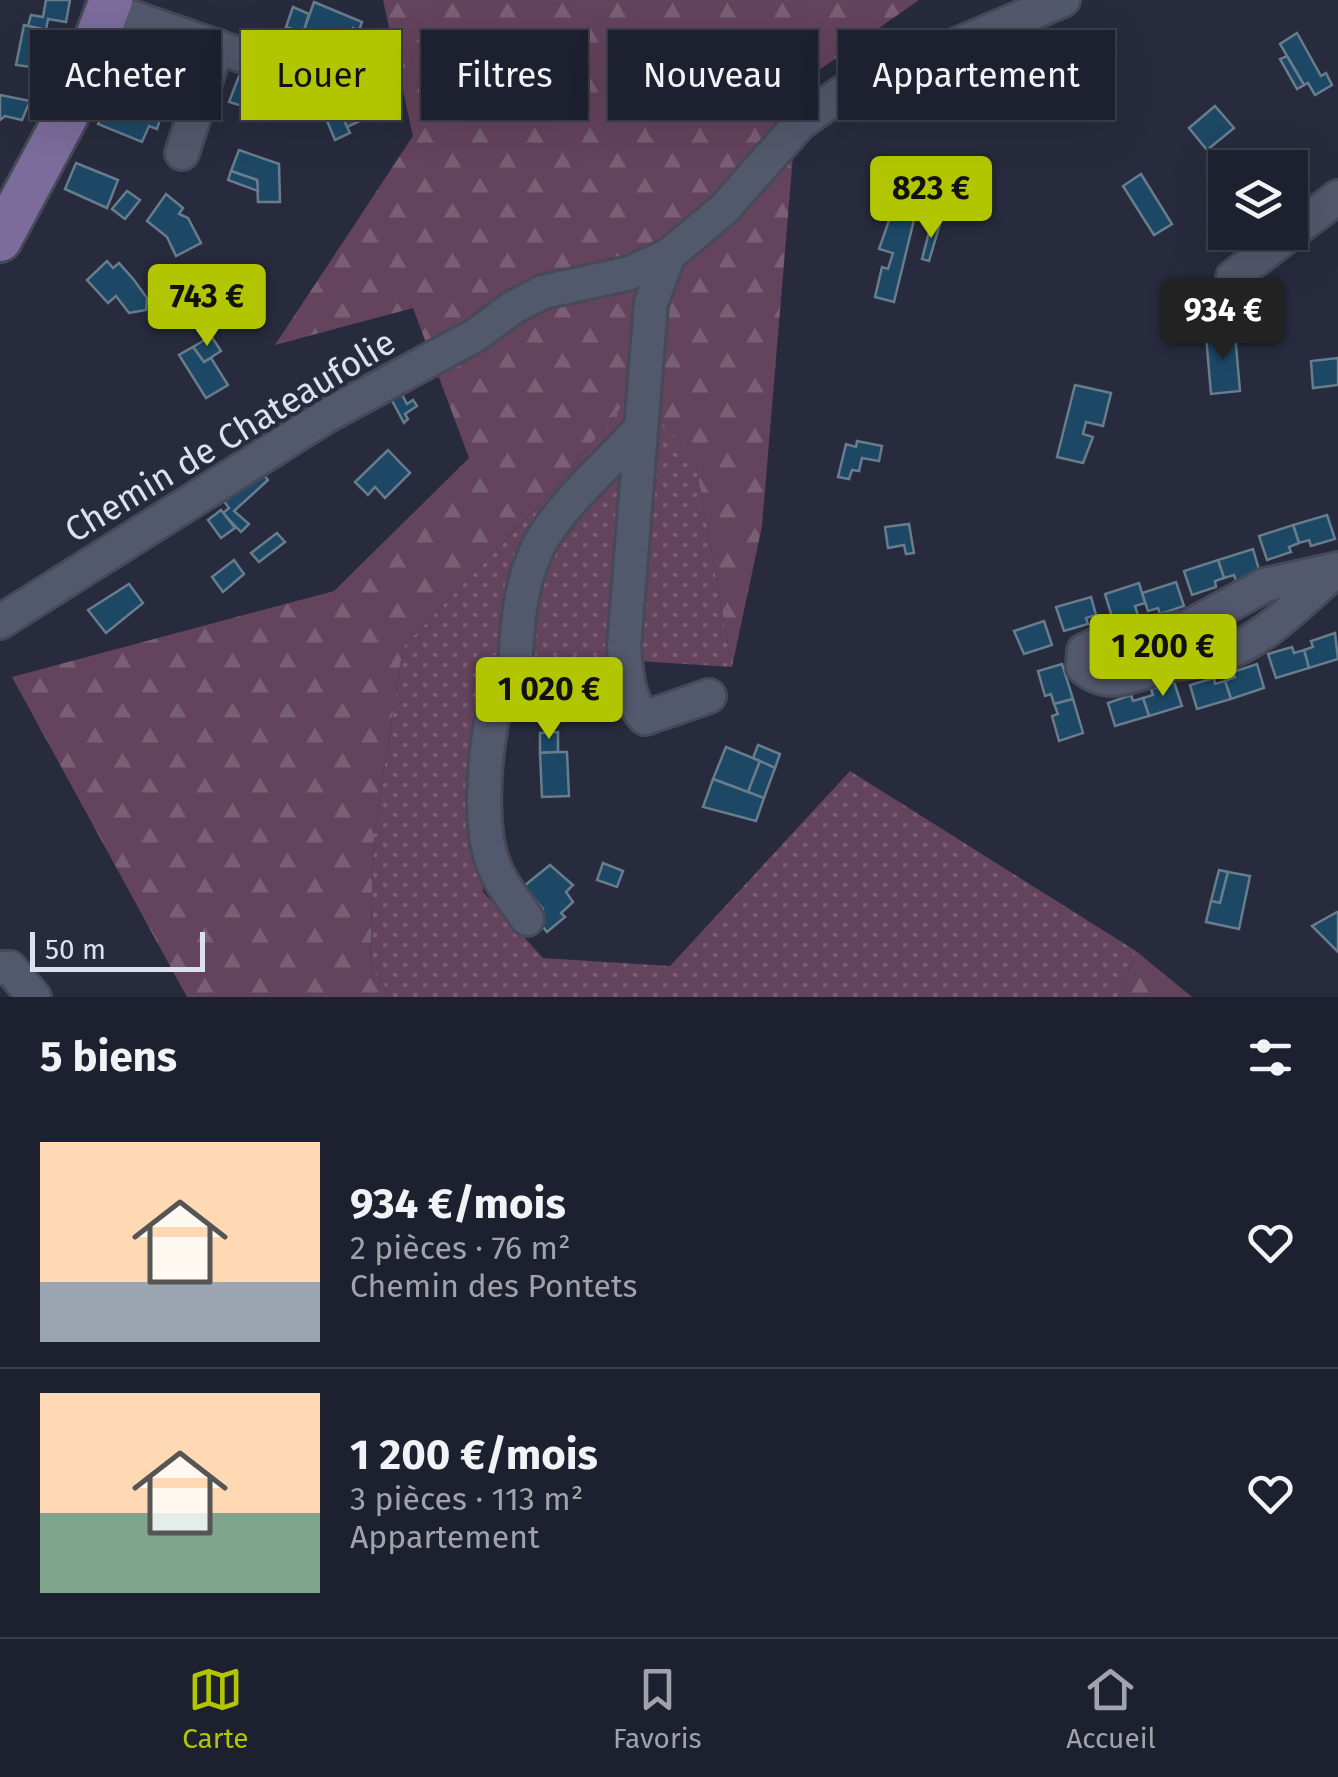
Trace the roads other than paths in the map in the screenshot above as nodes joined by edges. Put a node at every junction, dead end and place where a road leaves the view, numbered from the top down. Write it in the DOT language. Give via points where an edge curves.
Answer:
graph roads {
  1 [pos="1063,0"];
  2 [pos="110,4"];
  3 [pos="176,30"];
  4 [pos="193,120"];
  5 [pos="182,153"];
  6 [pos="1338,197"];
  7 [pos="0,240"];
  8 [pos="669,255"];
  9 [pos="1233,277"];
  10 [pos="640,429"];
  11 [pos="1338,569"];
  12 [pos="0,622"];
  13 [pos="516,652"];
  14 [pos="710,696"];
  15 [pos="514,703"];
  16 [pos="527,918"];
  17 [pos="0,968"];
  18 [pos="34,997"];
  1 -- 8 [label="street, Chemin de Chateaufolie" via="842,92 800,123 724,209"];
  2 -- 3 [label="street"];
  2 -- 7 [label="main road" via="66,118"];
  4 -- 5 [label="street"];
  6 -- 9 [label="street"];
  8 -- 10 [label="street" via="650,303"];
  8 -- 12 [label="street, Chemin de Chateaufolie" via="512,308 446,352 328,414"];
  10 -- 13 [label="street" via="544,536 531,565"];
  10 -- 14 [label="street" via="624,646 632,703 645,718"];
  11 -- 11 [label="street" via="1265,585 1187,628 1109,639 1084,652 1084,667 1096,679 1116,680 1218,656 1260,634"];
  13 -- 15 [label="street"];
  13 -- 16 [label="street" via="492,708 486,840 494,869"];
  17 -- 18 [label="street" via="10,968"];
}
